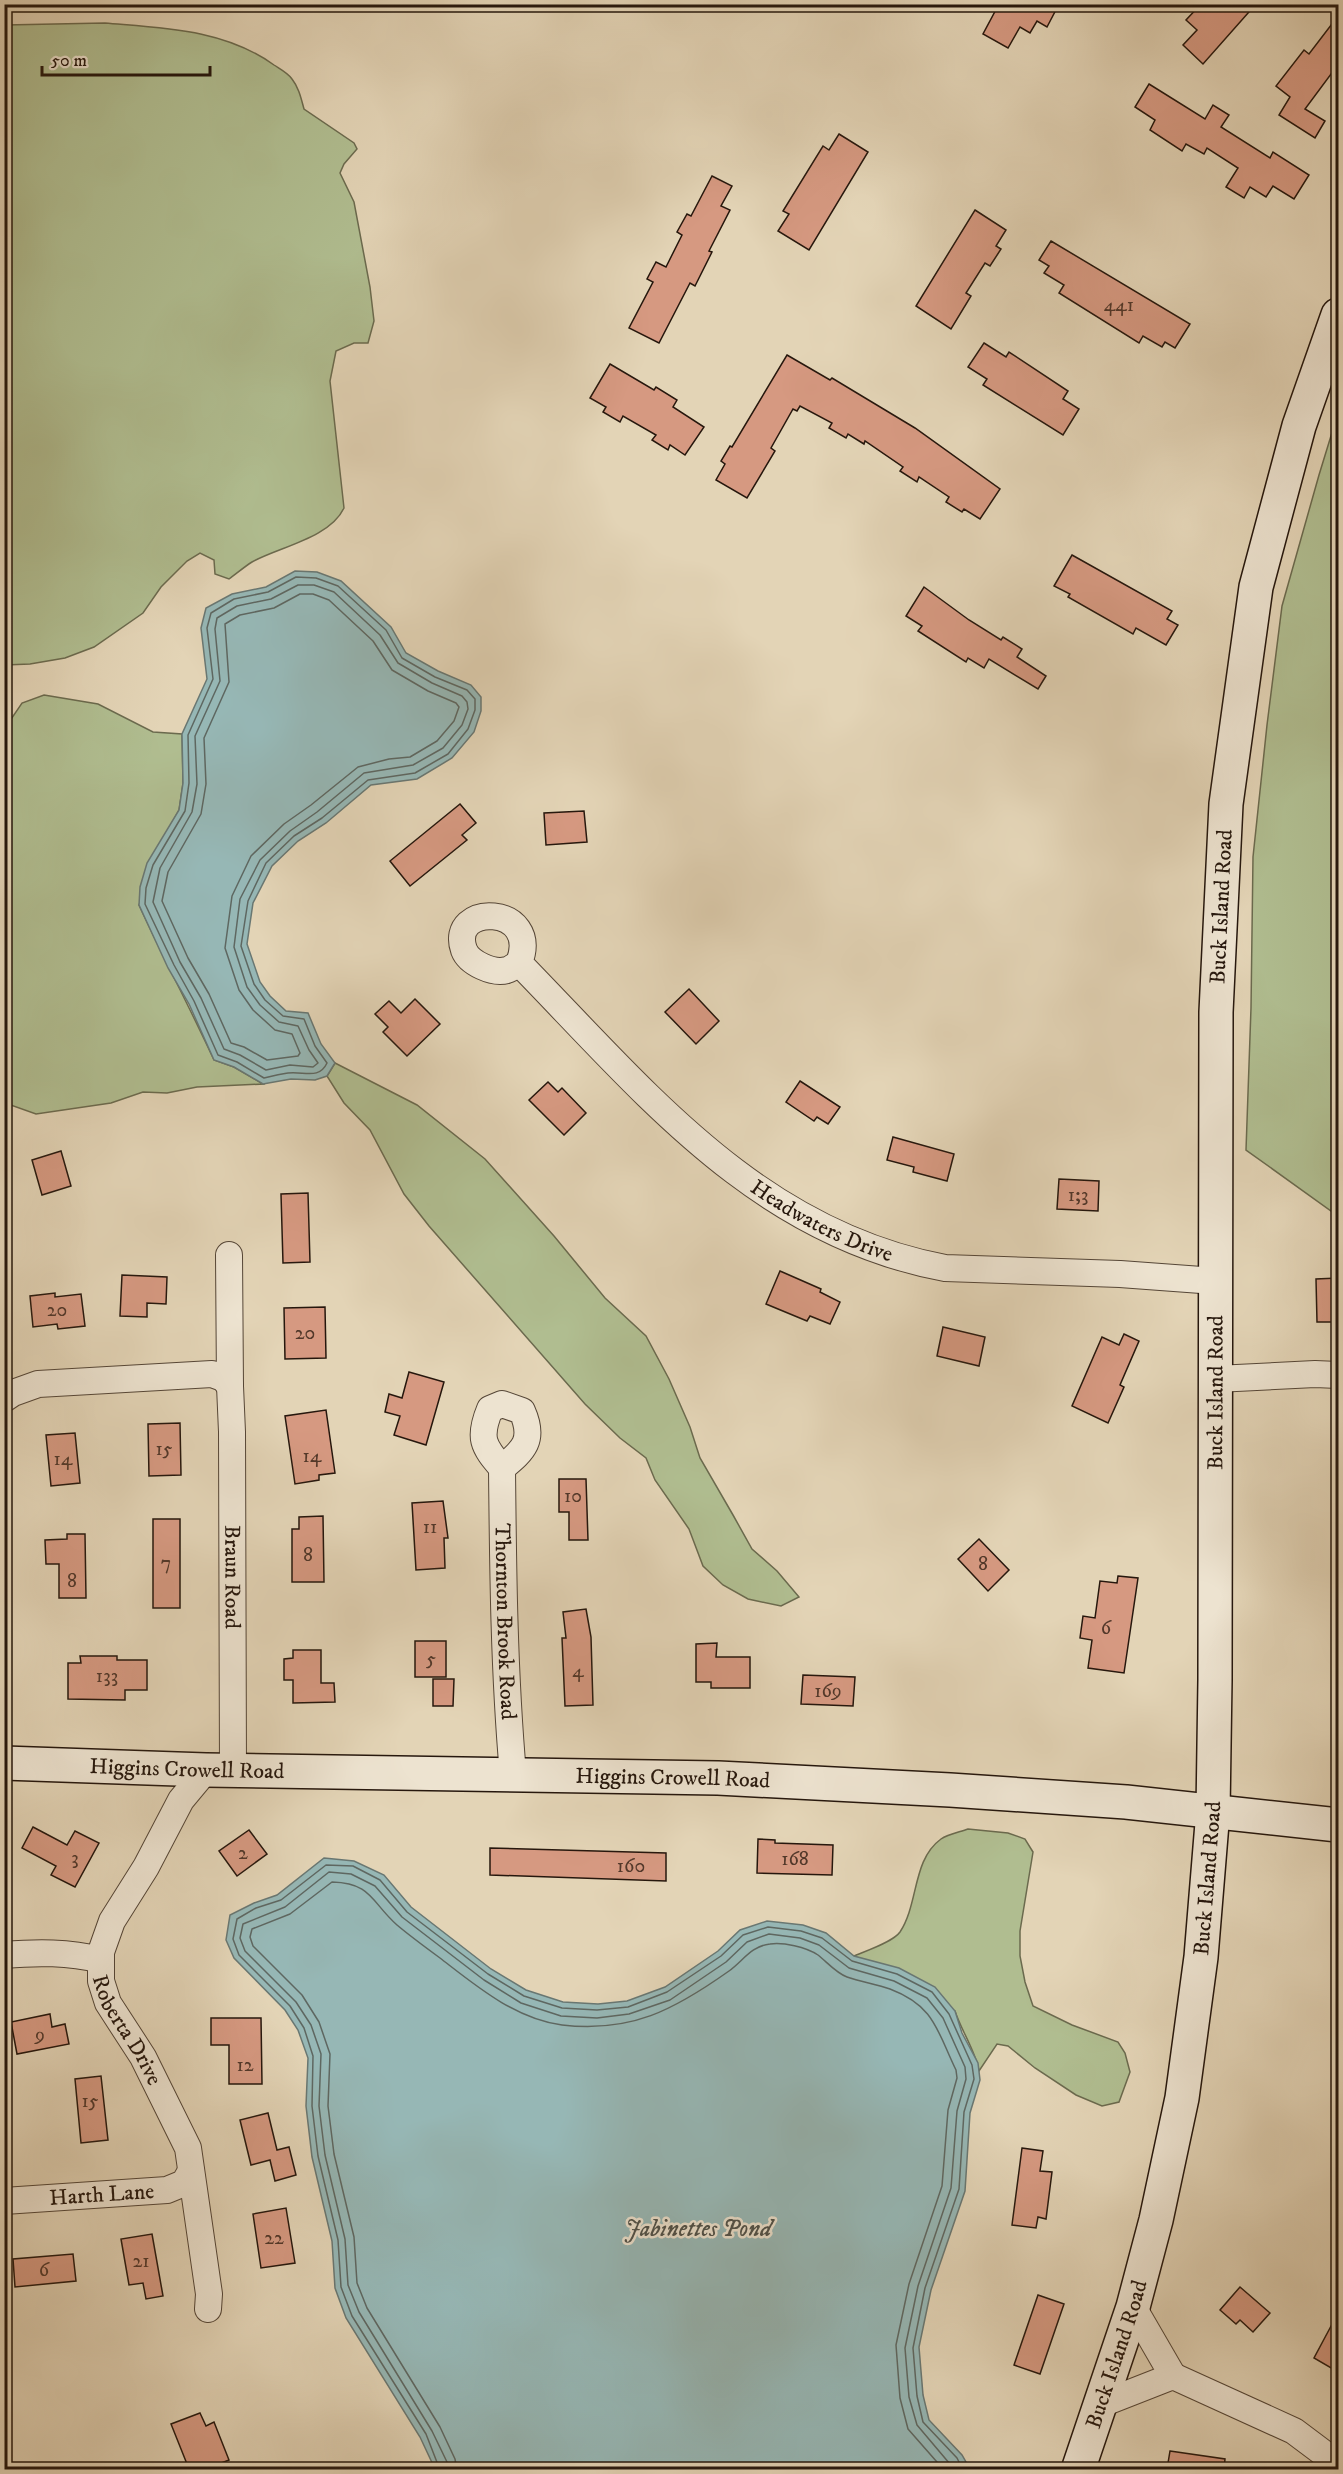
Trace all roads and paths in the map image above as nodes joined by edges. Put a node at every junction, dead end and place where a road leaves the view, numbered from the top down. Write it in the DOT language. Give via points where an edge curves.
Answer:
graph roads {
  1 [pos="1338,315"];
  2 [pos="519,963"];
  3 [pos="229,1255"];
  4 [pos="1215,1281"];
  5 [pos="1338,1376"];
  6 [pos="1216,1379"];
  7 [pos="230,1386"];
  8 [pos="4,1399"];
  9 [pos="502,1468"];
  10 [pos="4,1763"];
  11 [pos="219,1770"];
  12 [pos="513,1774"];
  13 [pos="1213,1811"];
  14 [pos="1338,1825"];
  15 [pos="4,1955"];
  16 [pos="101,1960"];
  17 [pos="191,2171"];
  18 [pos="4,2201"];
  19 [pos="1133,2307"];
  20 [pos="208,2309"];
  21 [pos="1173,2376"];
  22 [pos="1099,2405"];
  23 [pos="1338,2464"];
  24 [pos="1078,2469"];
  1 -- 4 [label="main road, Buck Island Road" via="1299,426 1256,587 1226,804 1216,1012"];
  2 -- 4 [label="street, Headwaters Drive" via="714,1157 758,1190 832,1233 917,1263 945,1268"];
  3 -- 7 [label="street, Braun Road"];
  4 -- 6 [label="main road, Buck Island Road"];
  5 -- 6 [label="street"];
  6 -- 13 [label="main road, Buck Island Road"];
  7 -- 8 [label="street" via="212,1374 50,1383"];
  7 -- 11 [label="street, Braun Road" via="232,1432"];
  9 -- 12 [label="street, Thornton Brook Road" via="506,1695"];
  10 -- 11 [label="main road, Higgins Crowell Road"];
  11 -- 12 [label="main road, Higgins Crowell Road"];
  11 -- 16 [label="street, Roberta Drive" via="181,1800 112,1921 100,1952"];
  12 -- 13 [label="main road, Higgins Crowell Road" via="718,1778 950,1790"];
  13 -- 14 [label="main road, Higgins Crowell Road"];
  13 -- 19 [label="main road, Buck Island Road" via="1201,1957 1182,2098"];
  15 -- 16 [label="street" via="41,1952"];
  16 -- 17 [label="street, Roberta Drive" via="101,1982 108,2003 144,2057 188,2148"];
  17 -- 18 [label="street, Harth Lane" via="184,2183 167,2190"];
  17 -- 20 [label="street, Roberta Drive"];
  19 -- 21 [label="street"];
  19 -- 22 [label="main road, Buck Island Road"];
  21 -- 22 [label="street"];
  21 -- 23 [label="street" via="1294,2431"];
  22 -- 24 [label="main road, Buck Island Road"];
}
